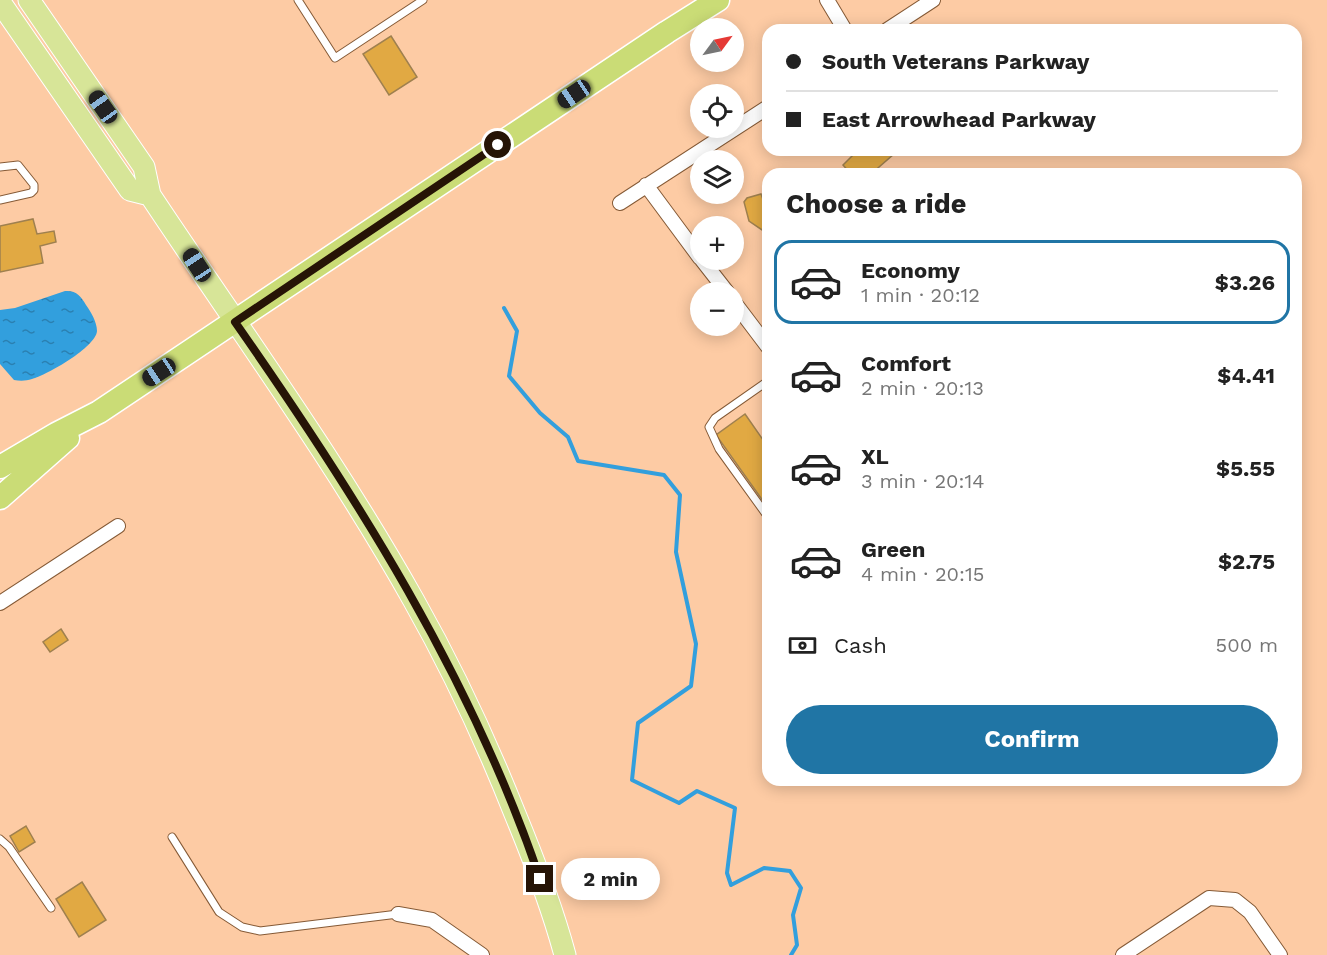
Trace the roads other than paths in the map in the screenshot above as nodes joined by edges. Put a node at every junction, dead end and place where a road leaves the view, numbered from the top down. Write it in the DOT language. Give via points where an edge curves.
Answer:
graph roads {
  1 [pos="30,0"];
  2 [pos="298,0"];
  3 [pos="423,0"];
  4 [pos="718,0"];
  5 [pos="827,0"];
  6 [pos="933,0"];
  7 [pos="0,2"];
  8 [pos="841,24"];
  9 [pos="895,24"];
  10 [pos="762,111"];
  11 [pos="0,167"];
  12 [pos="646,185"];
  13 [pos="150,195"];
  14 [pos="0,200"];
  15 [pos="620,202"];
  16 [pos="690,244"];
  17 [pos="710,270"];
  18 [pos="719,282"];
  19 [pos="744,315"];
  20 [pos="235,322"];
  21 [pos="762,339"];
  22 [pos="762,385"];
  23 [pos="99,412"];
  24 [pos="0,467"];
  25 [pos="0,498"];
  26 [pos="762,509"];
  27 [pos="118,526"];
  28 [pos="0,603"];
  29 [pos="172,837"];
  30 [pos="0,839"];
  31 [pos="51,908"];
  32 [pos="398,914"];
  33 [pos="482,955"];
  34 [pos="565,955"];
  35 [pos="1122,955"];
  36 [pos="1280,955"];
  1 -- 13 [label="main road" via="144,167"];
  2 -- 3 [label="lane" via="335,58"];
  4 -- 20 [label="highway"];
  5 -- 8 [label="street"];
  6 -- 9 [label="street"];
  7 -- 13 [label="main road" via="130,190"];
  10 -- 12 [label="street"];
  11 -- 14 [label="lane" via="18,165 34,190"];
  12 -- 15 [label="street"];
  12 -- 16 [label="street"];
  13 -- 20 [label="main road"];
  17 -- 18 [label="street"];
  19 -- 21 [label="street"];
  20 -- 23 [label="highway"];
  20 -- 34 [label="main road" via="367,522 436,641 496,766"];
  22 -- 26 [label="lane" via="715,418 709,427 719,449"];
  23 -- 24 [label="highway"];
  23 -- 25 [label="highway"];
  27 -- 28 [label="street"];
  29 -- 32 [label="lane" via="219,912 242,927 260,931"];
  30 -- 31 [label="lane"];
  32 -- 33 [label="street" via="432,920"];
  35 -- 36 [label="street" via="1209,898 1235,900 1250,912"];
}
